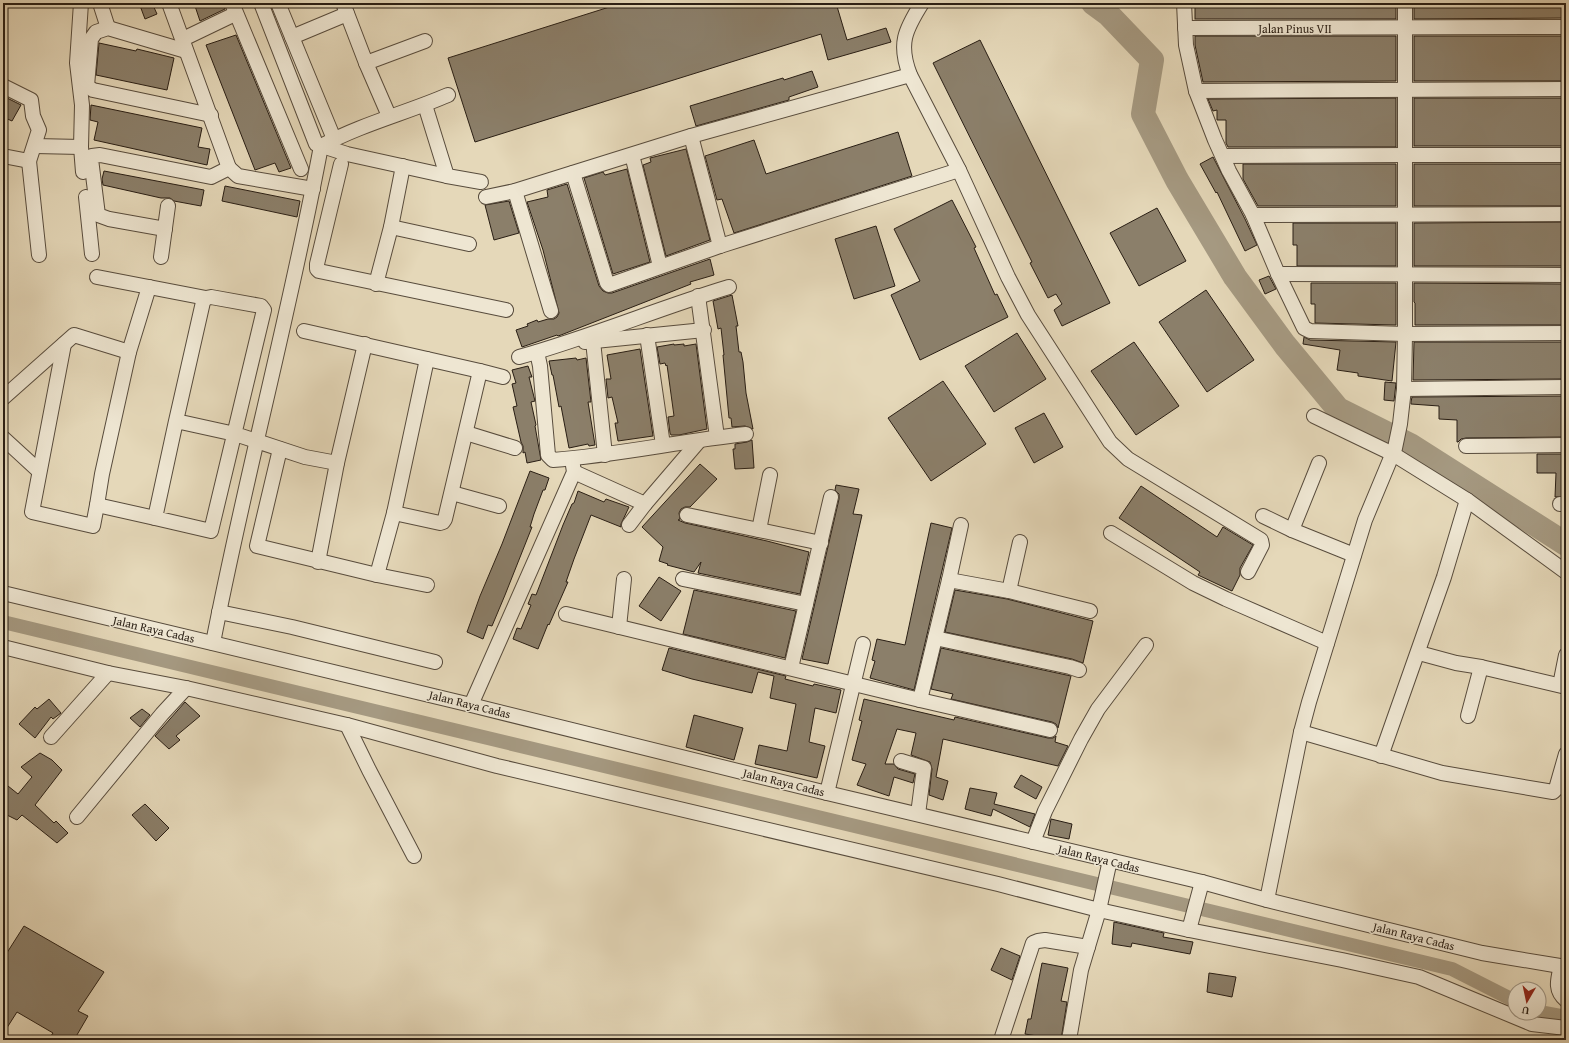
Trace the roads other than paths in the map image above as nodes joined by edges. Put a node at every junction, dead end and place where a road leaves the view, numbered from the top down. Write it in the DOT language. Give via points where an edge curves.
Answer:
graph roads {
  1 [pos="81,3"];
  2 [pos="100,3"];
  3 [pos="169,3"];
  4 [pos="261,3"];
  5 [pos="278,3"];
  6 [pos="922,3"];
  7 [pos="1184,3"];
  8 [pos="1405,3"];
  9 [pos="233,8"];
  10 [pos="345,8"];
  11 [pos="1405,27"];
  12 [pos="1566,27"];
  13 [pos="108,28"];
  14 [pos="1185,28"];
  15 [pos="292,37"];
  16 [pos="425,41"];
  17 [pos="184,45"];
  18 [pos="366,63"];
  19 [pos="910,75"];
  20 [pos="3,86"];
  21 [pos="1404,89"];
  22 [pos="1566,89"];
  23 [pos="1196,91"];
  24 [pos="448,95"];
  25 [pos="425,105"];
  26 [pos="211,115"];
  27 [pos="389,116"];
  28 [pos="691,136"];
  29 [pos="334,139"];
  30 [pos="35,146"];
  31 [pos="321,146"];
  32 [pos="81,147"];
  33 [pos="1406,154"];
  34 [pos="632,155"];
  35 [pos="1566,155"];
  36 [pos="3,156"];
  37 [pos="1223,156"];
  38 [pos="29,161"];
  39 [pos="341,164"];
  40 [pos="403,166"];
  41 [pos="229,168"];
  42 [pos="301,169"];
  43 [pos="959,170"];
  44 [pos="573,173"];
  45 [pos="447,176"];
  46 [pos="481,182"];
  47 [pos="313,189"];
  48 [pos="515,191"];
  49 [pos="486,197"];
  50 [pos="168,206"];
  51 [pos="1405,214"];
  52 [pos="1566,214"];
  53 [pos="1254,215"];
  54 [pos="391,227"];
  55 [pos="165,229"];
  56 [pos="468,244"];
  57 [pos="720,246"];
  58 [pos="92,254"];
  59 [pos="39,255"];
  60 [pos="161,257"];
  61 [pos="660,266"];
  62 [pos="1278,274"];
  63 [pos="1405,275"];
  64 [pos="1566,275"];
  65 [pos="97,277"];
  66 [pos="376,284"];
  67 [pos="149,287"];
  68 [pos="730,287"];
  69 [pos="698,296"];
  70 [pos="206,298"];
  71 [pos="506,310"];
  72 [pos="551,311"];
  73 [pos="704,330"];
  74 [pos="304,331"];
  75 [pos="1566,333"];
  76 [pos="1405,334"];
  77 [pos="647,335"];
  78 [pos="593,341"];
  79 [pos="566,343"];
  80 [pos="64,344"];
  81 [pos="365,344"];
  82 [pos="130,352"];
  83 [pos="537,352"];
  84 [pos="519,357"];
  85 [pos="427,359"];
  86 [pos="480,371"];
  87 [pos="503,376"];
  88 [pos="1566,387"];
  89 [pos="1404,389"];
  90 [pos="3,398"];
  91 [pos="1314,416"];
  92 [pos="176,421"];
  93 [pos="466,433"];
  94 [pos="235,434"];
  95 [pos="746,434"];
  96 [pos="718,437"];
  97 [pos="3,438"];
  98 [pos="258,441"];
  99 [pos="699,441"];
  100 [pos="663,445"];
  101 [pos="1566,445"];
  102 [pos="1466,446"];
  103 [pos="515,448"];
  104 [pos="280,449"];
  105 [pos="1394,451"];
  106 [pos="605,455"];
  107 [pos="337,463"];
  108 [pos="1319,463"];
  109 [pos="573,466"];
  110 [pos="40,471"];
  111 [pos="770,475"];
  112 [pos="452,493"];
  113 [pos="831,497"];
  114 [pos="1467,500"];
  115 [pos="644,504"];
  116 [pos="97,505"];
  117 [pos="498,506"];
  118 [pos="394,513"];
  119 [pos="687,515"];
  120 [pos="1263,516"];
  121 [pos="155,518"];
  122 [pos="629,525"];
  123 [pos="961,525"];
  124 [pos="759,530"];
  125 [pos="1292,530"];
  126 [pos="1111,533"];
  127 [pos="822,542"];
  128 [pos="1020,542"];
  129 [pos="1354,554"];
  130 [pos="318,562"];
  131 [pos="1248,572"];
  132 [pos="1566,572"];
  133 [pos="377,575"];
  134 [pos="624,579"];
  135 [pos="683,579"];
  136 [pos="949,580"];
  137 [pos="427,585"];
  138 [pos="1009,590"];
  139 [pos="3,593"];
  140 [pos="806,604"];
  141 [pos="219,612"];
  142 [pos="1090,612"];
  143 [pos="566,614"];
  144 [pos="619,627"];
  145 [pos="935,638"];
  146 [pos="1327,642"];
  147 [pos="213,643"];
  148 [pos="863,644"];
  149 [pos="1146,645"];
  150 [pos="3,647"];
  151 [pos="1419,653"];
  152 [pos="1566,655"];
  153 [pos="435,662"];
  154 [pos="1481,667"];
  155 [pos="791,668"];
  156 [pos="1079,670"];
  157 [pos="108,673"];
  158 [pos="854,684"];
  159 [pos="1563,686"];
  160 [pos="186,688"];
  161 [pos="920,700"];
  162 [pos="471,704"];
  163 [pos="1468,716"];
  164 [pos="348,725"];
  165 [pos="1050,730"];
  166 [pos="1301,732"];
  167 [pos="51,737"];
  168 [pos="1566,754"];
  169 [pos="1381,756"];
  170 [pos="900,761"];
  171 [pos="1564,774"];
  172 [pos="827,793"];
  173 [pos="918,814"];
  174 [pos="77,817"];
  175 [pos="1033,842"];
  176 [pos="414,856"];
  177 [pos="1109,862"];
  178 [pos="1201,885"];
  179 [pos="1267,900"];
  180 [pos="1099,908"];
  181 [pos="1190,929"];
  182 [pos="1088,948"];
  183 [pos="1563,966"];
  184 [pos="1566,1000"];
  185 [pos="1566,1028"];
  186 [pos="1001,1040"];
  187 [pos="1069,1040"];
  1 -- 32 [label="street" via="77,63 82,105"];
  2 -- 13 [label="street"];
  3 -- 17 [label="street"];
  4 -- 31 [label="street" via="316,144"];
  5 -- 15 [label="street"];
  6 -- 19 [label="street" via="909,26 903,47"];
  7 -- 14 [label="street"];
  8 -- 11 [label="street"];
  9 -- 17 [label="street"];
  9 -- 42 [label="street"];
  10 -- 15 [label="street"];
  10 -- 18 [label="street"];
  11 -- 12 [label="street, Jalan Pinus VII"];
  11 -- 14 [label="street, Jalan Pinus VII"];
  11 -- 21 [label="street"];
  13 -- 17 [label="street"];
  13 -- 26 [label="street" via="96,32 91,39 88,86 90,89"];
  14 -- 23 [label="street" via="1189,65"];
  15 -- 29 [label="street"];
  16 -- 18 [label="street"];
  17 -- 26 [label="street"];
  18 -- 27 [label="street"];
  19 -- 28 [label="street"];
  19 -- 43 [label="street"];
  20 -- 30 [label="street" via="31,100 33,116 39,130"];
  21 -- 22 [label="street"];
  21 -- 23 [label="street"];
  21 -- 33 [label="street"];
  23 -- 37 [label="street"];
  24 -- 25 [label="street"];
  25 -- 27 [label="street"];
  25 -- 45 [label="street"];
  26 -- 41 [label="street"];
  27 -- 29 [label="street"];
  28 -- 34 [label="street"];
  28 -- 57 [label="street"];
  29 -- 31 [label="street"];
  30 -- 32 [label="street"];
  30 -- 38 [label="street"];
  31 -- 40 [label="street"];
  31 -- 47 [label="street"];
  32 -- 58 [label="street"];
  33 -- 35 [label="street"];
  33 -- 37 [label="street"];
  33 -- 51 [label="street"];
  34 -- 44 [label="street"];
  34 -- 61 [label="street"];
  36 -- 38 [label="street"];
  37 -- 53 [label="street"];
  38 -- 59 [label="street"];
  39 -- 66 [label="street" via="317,269 324,273"];
  40 -- 45 [label="street"];
  40 -- 54 [label="street"];
  41 -- 47 [label="street" via="238,176"];
  41 -- 55 [label="street" via="211,177 100,155 92,156 98,215"];
  43 -- 57 [label="street"];
  43 -- 131 [label="street" via="1018,296 1110,442 1128,458 1261,540 1262,545"];
  44 -- 48 [label="street"];
  44 -- 61 [label="street" via="607,283 611,285"];
  45 -- 46 [label="street"];
  47 -- 98 [label="street"];
  48 -- 49 [label="street"];
  48 -- 72 [label="street"];
  50 -- 55 [label="street"];
  51 -- 52 [label="street"];
  51 -- 53 [label="street"];
  51 -- 63 [label="street"];
  53 -- 62 [label="street"];
  54 -- 56 [label="street"];
  54 -- 66 [label="street"];
  55 -- 60 [label="street"];
  57 -- 61 [label="street"];
  62 -- 63 [label="street"];
  62 -- 76 [label="street" via="1306,330"];
  63 -- 64 [label="street"];
  63 -- 76 [label="street"];
  65 -- 67 [label="street"];
  66 -- 71 [label="street"];
  67 -- 70 [label="street"];
  67 -- 82 [label="street"];
  68 -- 69 [label="street"];
  69 -- 73 [label="street"];
  69 -- 79 [label="street"];
  70 -- 92 [label="street"];
  70 -- 94 [label="street" via="261,306 264,310"];
  73 -- 77 [label="street"];
  73 -- 96 [label="street"];
  74 -- 81 [label="street"];
  75 -- 76 [label="street"];
  76 -- 89 [label="street"];
  77 -- 78 [label="street"];
  77 -- 100 [label="street"];
  78 -- 79 [label="street"];
  78 -- 106 [label="street"];
  79 -- 83 [label="street"];
  80 -- 82 [label="street" via="74,335"];
  80 -- 90 [label="street"];
  80 -- 110 [label="street"];
  81 -- 85 [label="street"];
  81 -- 107 [label="street"];
  82 -- 116 [label="street"];
  83 -- 84 [label="street"];
  83 -- 109 [label="street" via="548,456 552,460"];
  85 -- 86 [label="street"];
  85 -- 118 [label="street"];
  86 -- 87 [label="street"];
  86 -- 93 [label="street"];
  88 -- 89 [label="street"];
  89 -- 105 [label="street"];
  91 -- 105 [label="street"];
  92 -- 94 [label="street"];
  92 -- 121 [label="street"];
  93 -- 103 [label="street"];
  93 -- 112 [label="street"];
  94 -- 98 [label="street"];
  94 -- 121 [label="street" via="211,531"];
  95 -- 96 [label="street"];
  96 -- 99 [label="street"];
  97 -- 110 [label="street"];
  98 -- 104 [label="street"];
  98 -- 141 [label="street"];
  99 -- 100 [label="street"];
  99 -- 115 [label="street"];
  100 -- 106 [label="street"];
  101 -- 102 [label="street"];
  104 -- 107 [label="street"];
  104 -- 130 [label="street" via="257,546"];
  105 -- 114 [label="street"];
  105 -- 129 [label="street" via="1365,520"];
  106 -- 109 [label="street"];
  107 -- 130 [label="street"];
  108 -- 125 [label="street"];
  109 -- 115 [label="street"];
  109 -- 162 [label="street"];
  110 -- 116 [label="street" via="32,512 93,526"];
  111 -- 124 [label="street"];
  112 -- 117 [label="street"];
  112 -- 118 [label="street" via="443,522"];
  113 -- 127 [label="street"];
  114 -- 132 [label="street"];
  114 -- 151 [label="street"];
  115 -- 122 [label="street"];
  116 -- 121 [label="street"];
  118 -- 133 [label="street"];
  119 -- 124 [label="street"];
  120 -- 125 [label="street"];
  123 -- 136 [label="street"];
  124 -- 127 [label="street"];
  125 -- 129 [label="street"];
  126 -- 146 [label="street" via="1193,583"];
  127 -- 140 [label="street"];
  128 -- 138 [label="street"];
  129 -- 146 [label="street"];
  130 -- 133 [label="street"];
  133 -- 137 [label="street"];
  134 -- 144 [label="street"];
  135 -- 140 [label="street"];
  136 -- 138 [label="street"];
  136 -- 145 [label="street"];
  138 -- 142 [label="street"];
  139 -- 147 [label="street, Jalan Raya Cadas"];
  140 -- 155 [label="street"];
  141 -- 147 [label="street"];
  141 -- 153 [label="street"];
  143 -- 144 [label="street"];
  144 -- 155 [label="street"];
  145 -- 156 [label="street"];
  145 -- 161 [label="street"];
  146 -- 166 [label="street"];
  147 -- 162 [label="street, Jalan Raya Cadas"];
  148 -- 158 [label="street"];
  149 -- 175 [label="street" via="1098,709 1045,811"];
  150 -- 157 [label="street"];
  151 -- 154 [label="street"];
  151 -- 169 [label="street"];
  152 -- 159 [label="street"];
  154 -- 159 [label="street"];
  154 -- 163 [label="street"];
  155 -- 158 [label="street"];
  157 -- 160 [label="street"];
  157 -- 167 [label="street"];
  158 -- 161 [label="street"];
  158 -- 172 [label="street"];
  160 -- 164 [label="street"];
  160 -- 174 [label="street"];
  161 -- 165 [label="street"];
  162 -- 172 [label="street, Jalan Raya Cadas"];
  164 -- 176 [label="street"];
  164 -- 180 [label="street" via="497,766"];
  166 -- 169 [label="street"];
  166 -- 179 [label="street"];
  168 -- 171 [label="street"];
  169 -- 171 [label="street" via="1442,773 1554,792"];
  170 -- 173 [label="street" via="924,768"];
  172 -- 173 [label="street, Jalan Raya Cadas"];
  173 -- 175 [label="street, Jalan Raya Cadas"];
  175 -- 177 [label="street, Jalan Raya Cadas"];
  177 -- 178 [label="street, Jalan Raya Cadas"];
  177 -- 180 [label="street"];
  178 -- 179 [label="street, Jalan Raya Cadas"];
  178 -- 181 [label="street"];
  179 -- 183 [label="street, Jalan Raya Cadas" via="1496,956"];
  180 -- 181 [label="street"];
  180 -- 182 [label="street"];
  181 -- 185 [label="street" via="1419,977 1532,1024"];
  182 -- 186 [label="street" via="1045,940 1033,943"];
  182 -- 187 [label="street" via="1081,970"];
  183 -- 184 [label="street" via="1558,987"];
}
